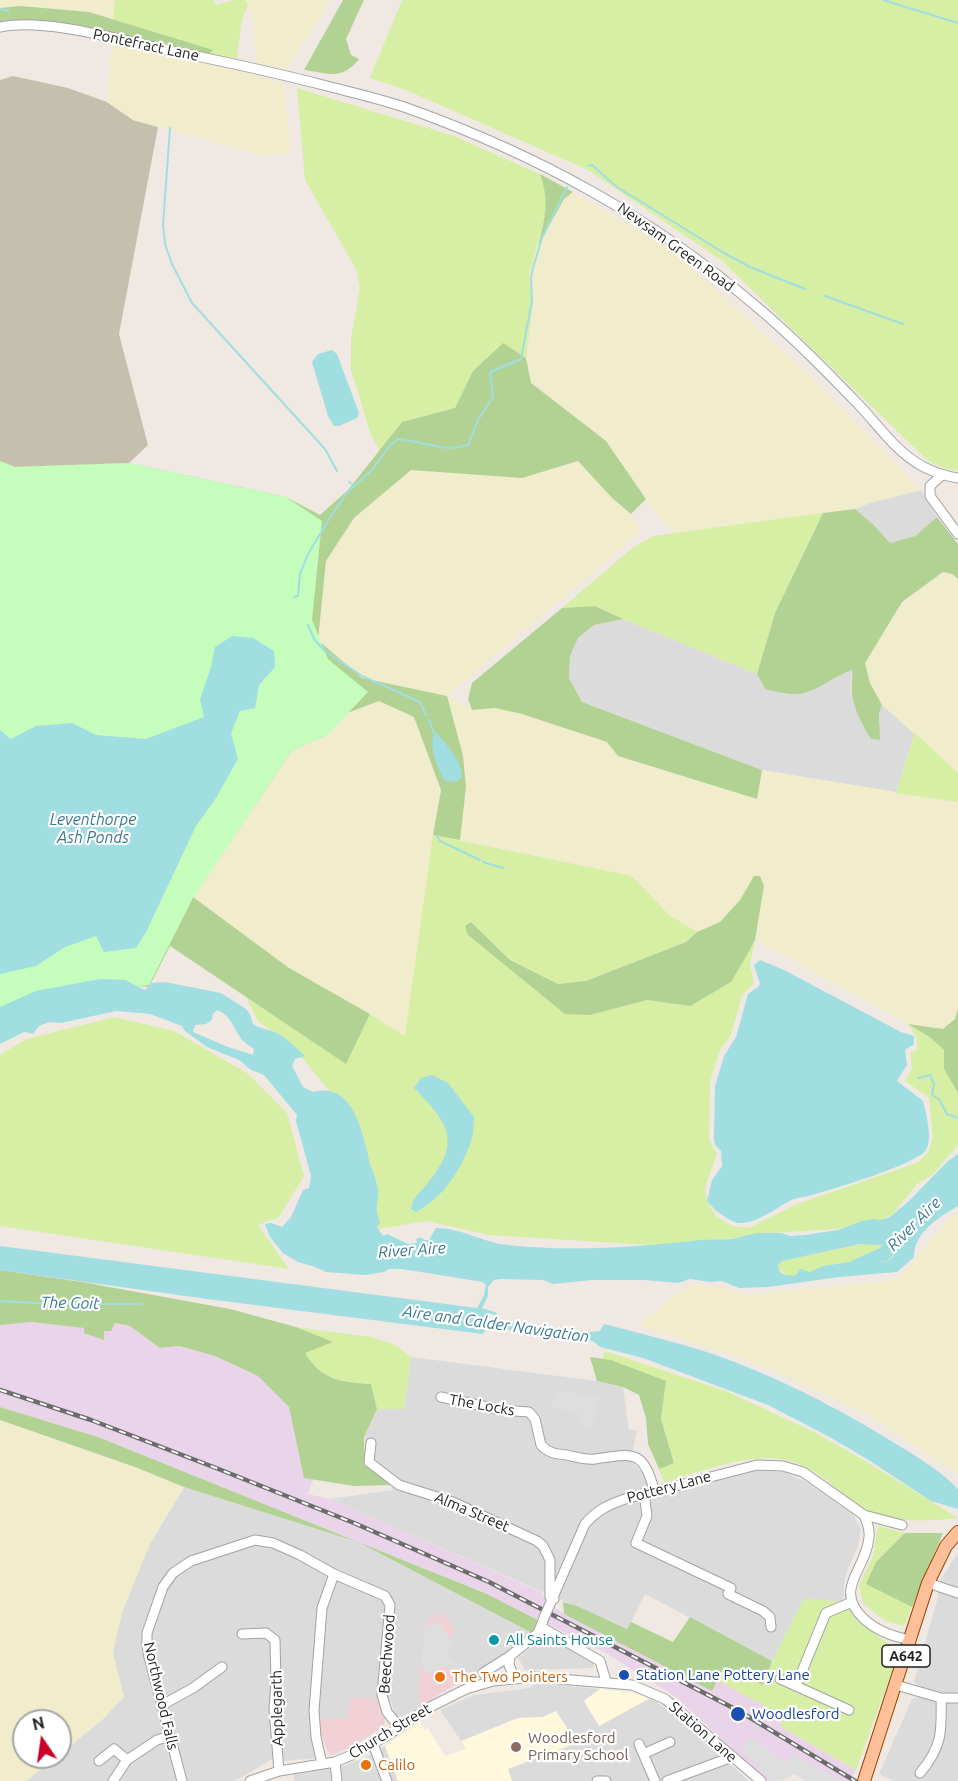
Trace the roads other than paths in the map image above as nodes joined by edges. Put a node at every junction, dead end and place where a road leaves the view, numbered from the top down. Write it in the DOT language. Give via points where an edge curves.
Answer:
graph roads {
  1 [pos="0,27"];
  2 [pos="290,76"];
  3 [pos="942,475"];
  4 [pos="958,478"];
  5 [pos="958,534"];
  6 [pos="441,1397"];
  7 [pos="371,1443"];
  8 [pos="654,1490"];
  9 [pos="644,1493"];
  10 [pos="864,1515"];
  11 [pos="902,1525"];
  12 [pos="958,1532"];
  13 [pos="300,1555"];
  14 [pos="334,1574"];
  15 [pos="928,1583"];
  16 [pos="958,1593"];
  17 [pos="552,1601"];
  18 [pos="768,1601"];
  19 [pos="852,1602"];
  20 [pos="763,1611"];
  21 [pos="541,1626"];
  22 [pos="771,1627"];
  23 [pos="242,1634"];
  24 [pos="911,1640"];
  25 [pos="510,1656"];
  26 [pos="222,1667"];
  27 [pos="483,1673"];
  28 [pos="515,1679"];
  29 [pos="780,1679"];
  30 [pos="493,1681"];
  31 [pos="606,1682"];
  32 [pos="896,1685"];
  33 [pos="796,1686"];
  34 [pos="941,1698"];
  35 [pos="958,1698"];
  36 [pos="162,1705"];
  37 [pos="849,1710"];
  38 [pos="399,1727"];
  39 [pos="170,1736"];
  40 [pos="670,1742"];
  41 [pos="373,1744"];
  42 [pos="639,1744"];
  43 [pos="643,1754"];
  44 [pos="732,1757"];
  45 [pos="933,1757"];
  46 [pos="127,1760"];
  47 [pos="99,1761"];
  48 [pos="335,1761"];
  49 [pos="322,1764"];
  50 [pos="941,1764"];
  51 [pos="279,1771"];
  52 [pos="920,1773"];
  53 [pos="682,1779"];
  54 [pos="113,1781"];
  55 [pos="182,1781"];
  56 [pos="250,1781"];
  57 [pos="337,1781"];
  58 [pos="387,1781"];
  59 [pos="597,1781"];
  60 [pos="606,1781"];
  61 [pos="655,1781"];
  62 [pos="667,1781"];
  63 [pos="761,1781"];
  64 [pos="864,1781"];
  1 -- 2 [label="street, Pontefract Lane" via="13,24 64,29"];
  2 -- 3 [label="street, Newsam Green Road" via="404,107 488,138 612,201 690,253 758,307 901,451"];
  3 -- 4 [label="street, Newsam Green Road"];
  3 -- 5 [label="street" via="930,486 930,496"];
  6 -- 8 [label="street, The Locks" via="529,1412 535,1419 541,1445 552,1453 593,1459 627,1454 636,1457 645,1464"];
  7 -- 17 [label="street, Alma Street" via="369,1462 399,1485 485,1515 543,1546 550,1560"];
  8 -- 9 [label="street, Pottery Lane"];
  8 -- 10 [label="street, Pottery Lane" via="757,1465 783,1466 803,1472"];
  9 -- 17 [label="street, Pottery Lane" via="594,1513 585,1524"];
  9 -- 20 [label="street" via="647,1516 636,1543 731,1588 728,1594"];
  10 -- 11 [label="street, Pottery Lane"];
  10 -- 19 [label="street" via="869,1536 851,1586"];
  12 -- 15 [label="main road, A642" via="946,1545"];
  13 -- 14 [label="street, Beechwood"];
  13 -- 36 [label="street, Northwood Falls" via="255,1540 191,1561 173,1573 163,1587 147,1633"];
  14 -- 38 [label="street, Beechwood" via="385,1596 390,1605 382,1695 387,1712"];
  14 -- 49 [label="street" via="322,1608 314,1711"];
  15 -- 16 [label="street"];
  15 -- 24 [label="main road, A642"];
  17 -- 21 [label="street, Pottery Lane, bridge"];
  18 -- 20 [label="street"];
  19 -- 24 [label="street" via="872,1626"];
  19 -- 33 [label="street" via="826,1613"];
  20 -- 22 [label="street" via="770,1617"];
  21 -- 25 [label="street"];
  21 -- 31 [label="street" via="600,1661"];
  23 -- 51 [label="street, Applegarth" via="266,1634 276,1644 274,1708"];
  24 -- 32 [label="main road, A642"];
  25 -- 27 [label="street"];
  25 -- 28 [label="street"];
  26 -- 36 [label="street"];
  28 -- 30 [label="street, Station Lane"];
  28 -- 31 [label="street, Station Lane"];
  29 -- 33 [label="street"];
  30 -- 38 [label="street, Church Street" via="446,1698"];
  31 -- 44 [label="street, Station Lane" via="632,1685 665,1699"];
  32 -- 34 [label="street"];
  32 -- 64 [label="main road, A642"];
  33 -- 37 [label="street"];
  34 -- 35 [label="street"];
  34 -- 45 [label="street" via="940,1735"];
  36 -- 39 [label="street, Northwood Falls"];
  38 -- 41 [label="street, Church Street"];
  39 -- 46 [label="street"];
  39 -- 55 [label="street, Northwood Falls"];
  40 -- 43 [label="street"];
  41 -- 48 [label="street, Church Street"];
  41 -- 58 [label="street"];
  42 -- 43 [label="street"];
  43 -- 61 [label="street"];
  44 -- 53 [label="street"];
  44 -- 63 [label="street, Station Lane"];
  45 -- 50 [label="street"];
  45 -- 52 [label="street"];
  46 -- 47 [label="street" via="114,1749"];
  46 -- 54 [label="street"];
  48 -- 49 [label="street, Church Street"];
  48 -- 57 [label="street"];
  49 -- 51 [label="street, Church Street"];
  51 -- 56 [label="street, Church Street"];
  53 -- 62 [label="street"];
  59 -- 60 [label="street"];
}
